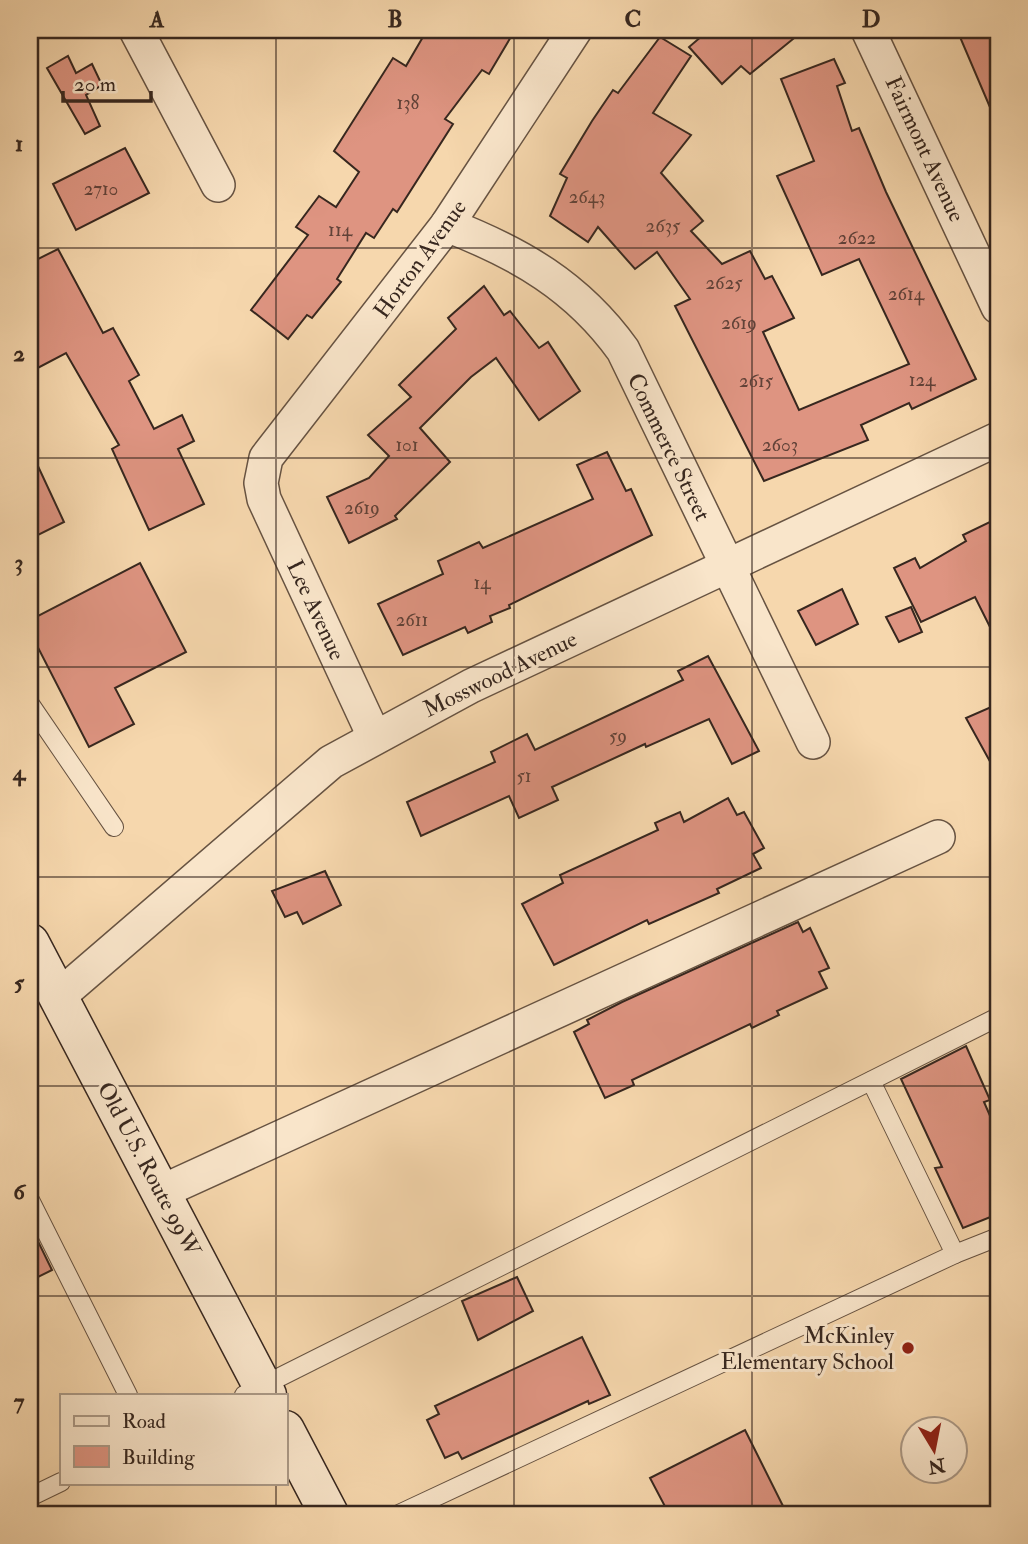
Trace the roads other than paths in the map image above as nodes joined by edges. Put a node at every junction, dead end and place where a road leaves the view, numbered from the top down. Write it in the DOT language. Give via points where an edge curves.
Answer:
graph roads {
  1 [pos="136,30"];
  2 [pos="575,30"];
  3 [pos="868,30"];
  4 [pos="218,184"];
  5 [pos="447,225"];
  6 [pos="998,307"];
  7 [pos="998,439"];
  8 [pos="261,483"];
  9 [pos="726,566"];
  10 [pos="30,704"];
  11 [pos="374,736"];
  12 [pos="813,742"];
  13 [pos="114,827"];
  14 [pos="938,837"];
  15 [pos="30,943"];
  16 [pos="58,997"];
  17 [pos="998,1017"];
  18 [pos="871,1081"];
  19 [pos="161,1192"];
  20 [pos="30,1200"];
  21 [pos="998,1237"];
  22 [pos="955,1255"];
  23 [pos="258,1393"];
  24 [pos="127,1394"];
  25 [pos="287,1434"];
  26 [pos="60,1482"];
  27 [pos="30,1497"];
  28 [pos="330,1514"];
  29 [pos="399,1514"];
  1 -- 4 [label="street"];
  2 -- 5 [label="street, Horton Avenue"];
  3 -- 6 [label="street, Fairmont Avenue"];
  5 -- 8 [label="street, Horton Avenue" via="281,436 266,458"];
  5 -- 9 [label="street, Commerce Street" via="528,262 604,324 623,349"];
  7 -- 9 [label="street, Mosswood Avenue"];
  8 -- 11 [label="street, Lee Avenue" via="264,499"];
  9 -- 11 [label="street, Mosswood Avenue"];
  9 -- 12 [label="street, Commerce Street"];
  10 -- 13 [label="lane"];
  11 -- 16 [label="street, Mosswood Avenue" via="331,762"];
  14 -- 19 [label="street"];
  15 -- 16 [label="main road, Old U.S. Route 99W"];
  16 -- 19 [label="main road, Old U.S. Route 99W"];
  17 -- 18 [label="lane"];
  18 -- 22 [label="lane"];
  18 -- 23 [label="lane"];
  19 -- 23 [label="main road, Old U.S. Route 99W"];
  20 -- 24 [label="lane"];
  21 -- 22 [label="lane"];
  22 -- 29 [label="lane"];
  25 -- 28 [label="main road"];
  26 -- 27 [label="lane"];
}
